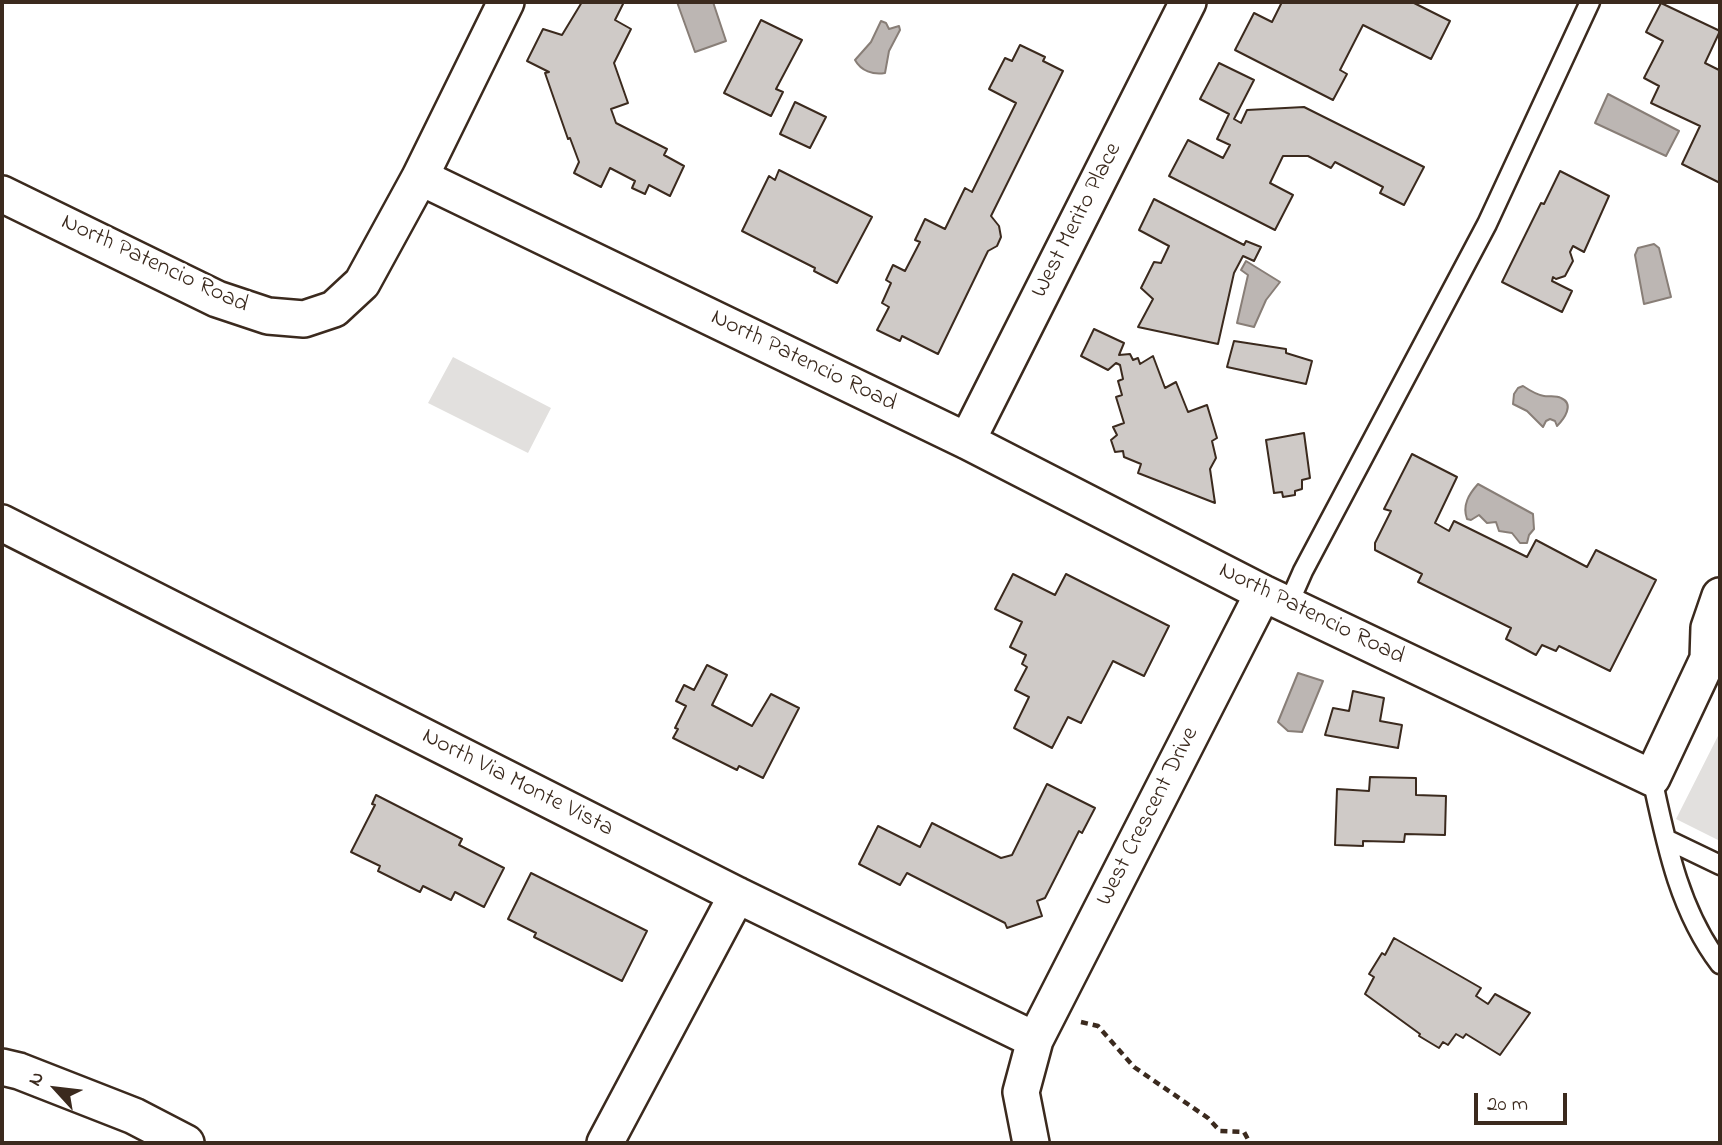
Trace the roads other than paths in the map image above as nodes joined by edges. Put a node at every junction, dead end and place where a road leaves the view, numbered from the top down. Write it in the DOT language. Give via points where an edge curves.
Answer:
graph roads {
  1 [pos="506,2"];
  2 [pos="1188,2"];
  3 [pos="1590,2"];
  4 [pos="420,177"];
  5 [pos="2,194"];
  6 [pos="967,441"];
  7 [pos="2,523"];
  8 [pos="1720,596"];
  9 [pos="1275,599"];
  10 [pos="1714,658"];
  11 [pos="1652,778"];
  12 [pos="1665,839"];
  13 [pos="1720,865"];
  14 [pos="737,895"];
  15 [pos="1720,964"];
  16 [pos="1042,1027"];
  17 [pos="2,1067"];
  18 [pos="186,1143"];
  19 [pos="605,1143"];
  20 [pos="1031,1143"];
  1 -- 4 [label="street"];
  2 -- 6 [label="street, West Merito Place"];
  3 -- 9 [label="lane" via="1488,224 1309,559"];
  4 -- 5 [label="street, North Patencio Road" via="362,283 334,309 304,319 268,316 217,299"];
  4 -- 6 [label="street, North Patencio Road"];
  6 -- 9 [label="street, North Patencio Road"];
  7 -- 14 [label="street, North Via Monte Vista"];
  8 -- 10 [label="street" via="1709,628"];
  9 -- 11 [label="street, North Patencio Road"];
  9 -- 16 [label="street, West Crescent Drive"];
  10 -- 11 [label="street"];
  11 -- 12 [label="lane"];
  12 -- 13 [label="lane"];
  12 -- 15 [label="lane" via="1705,944"];
  14 -- 16 [label="street, North Via Monte Vista"];
  14 -- 19 [label="street"];
  16 -- 20 [label="street, West Crescent Drive" via="1021,1092"];
  17 -- 18 [label="street" via="134,1116"];
}
